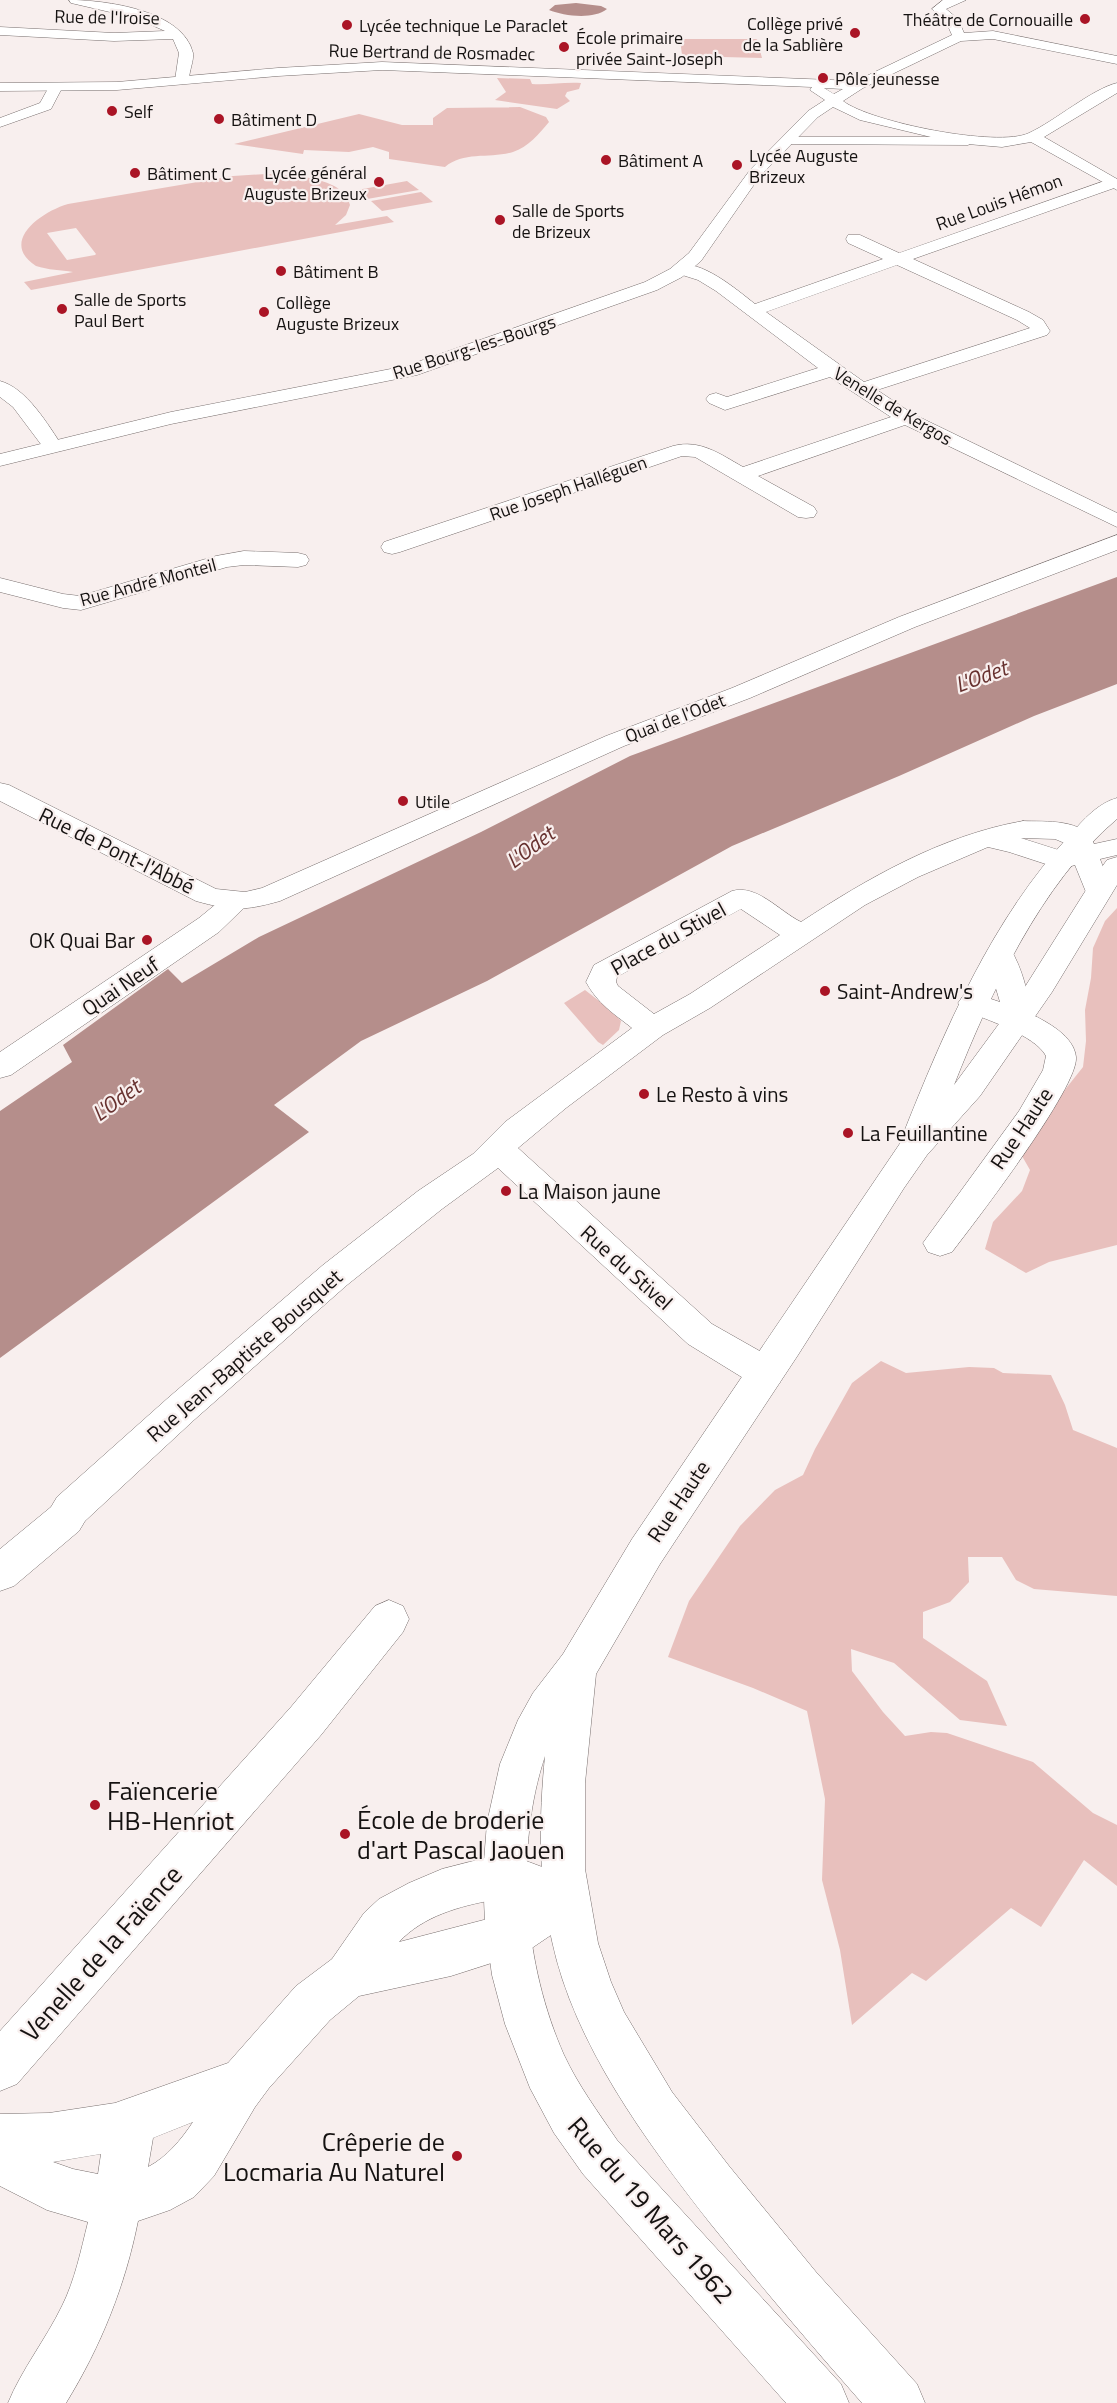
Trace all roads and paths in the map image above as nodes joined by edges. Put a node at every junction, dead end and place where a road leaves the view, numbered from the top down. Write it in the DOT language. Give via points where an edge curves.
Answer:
graph roads {
  1 [pos="75,0"];
  2 [pos="960,0"];
  3 [pos="0,31"];
  4 [pos="178,35"];
  5 [pos="959,37"];
  6 [pos="1117,60"];
  7 [pos="182,81"];
  8 [pos="792,84"];
  9 [pos="858,85"];
  10 [pos="0,87"];
  11 [pos="1117,87"];
  12 [pos="55,88"];
  13 [pos="834,99"];
  14 [pos="0,123"];
  15 [pos="1033,137"];
  16 [pos="787,141"];
  17 [pos="968,141"];
  18 [pos="1115,184"];
  19 [pos="854,239"];
  20 [pos="899,259"];
  21 [pos="682,269"];
  22 [pos="754,310"];
  23 [pos="832,370"];
  24 [pos="0,387"];
  25 [pos="862,389"];
  26 [pos="726,405"];
  27 [pos="906,418"];
  28 [pos="53,447"];
  29 [pos="0,460"];
  30 [pos="741,475"];
  31 [pos="806,512"];
  32 [pos="1117,521"];
  33 [pos="1117,542"];
  34 [pos="392,547"];
  35 [pos="298,560"];
  36 [pos="0,585"];
  37 [pos="0,791"];
  38 [pos="1117,806"];
  39 [pos="1117,847"];
  40 [pos="1075,852"];
  41 [pos="1117,866"];
  42 [pos="1098,891"];
  43 [pos="237,901"];
  44 [pos="802,934"];
  45 [pos="1000,955"];
  46 [pos="973,1004"];
  47 [pos="1017,1022"];
  48 [pos="652,1028"];
  49 [pos="0,1067"];
  50 [pos="497,1148"];
  51 [pos="913,1149"];
  52 [pos="940,1243"];
  53 [pos="766,1373"];
  54 [pos="0,1573"];
  55 [pos="389,1619"];
  56 [pos="576,1670"];
  57 [pos="505,1878"];
  58 [pos="566,1898"];
  59 [pos="510,1936"];
  60 [pos="347,1976"];
  61 [pos="0,2067"];
  62 [pos="242,2083"];
  63 [pos="131,2123"];
  64 [pos="0,2138"];
  65 [pos="0,2155"];
  66 [pos="118,2201"];
  67 [pos="35,2403"];
  68 [pos="822,2403"];
  69 [pos="898,2403"];
  1 -- 4 [label="street" via="150,19"];
  2 -- 5 [label="street" via="939,8 953,22"];
  3 -- 4 [label="street, Rue de l'Iroise" via="105,37"];
  4 -- 7 [label="street" via="187,56"];
  5 -- 6 [label="street" via="997,35"];
  5 -- 9 [label="street, Rue Bourg-les-Bourgs"];
  7 -- 8 [label="street, Rue Bertrand de Rosmadec" via="382,66"];
  7 -- 12 [label="street, Rue Bertrand de Rosmadec"];
  8 -- 9 [label="street, Rue Bertrand de Rosmadec"];
  8 -- 13 [label="street, Rue Bertrand de Rosmadec"];
  9 -- 13 [label="street, Rue Bourg-les-Bourgs"];
  10 -- 12 [label="street, Rue Bertrand de Rosmadec"];
  11 -- 15 [label="street"];
  12 -- 14 [label="street" via="46,106"];
  13 -- 16 [label="street, Rue Bourg-les-Bourgs"];
  13 -- 17 [label="street, Rue Bertrand de Rosmadec" via="861,116"];
  15 -- 17 [label="street" via="1006,143"];
  15 -- 18 [label="street"];
  16 -- 17 [label="street"];
  16 -- 21 [label="street, Rue Bourg-les-Bourgs" via="755,173"];
  18 -- 20 [label="street, Rue Louis Hémon"];
  19 -- 20 [label="street"];
  20 -- 22 [label="street, Rue Louis Hémon"];
  20 -- 25 [label="street" via="1023,316 1041,331"];
  21 -- 22 [label="street, Venelle de Kergos" via="704,276"];
  21 -- 28 [label="street, Rue Bourg-les-Bourgs" via="632,294 410,371 171,418"];
  22 -- 23 [label="street, Venelle de Kergos"];
  23 -- 25 [label="street, Venelle de Kergos"];
  23 -- 26 [label="street"];
  24 -- 28 [label="street" via="20,403"];
  25 -- 27 [label="street, Venelle de Kergos"];
  27 -- 30 [label="street"];
  27 -- 32 [label="street, Venelle de Kergos"];
  28 -- 29 [label="street, Rue Bourg-les-Bourgs"];
  30 -- 31 [label="street, Rue Joseph Halléguen"];
  30 -- 34 [label="street, Rue Joseph Halléguen" via="700,451 680,450"];
  33 -- 43 [label="street, Quai de l'Odet" via="907,622 560,764 270,895"];
  35 -- 36 [label="street, Rue André Monteil" via="224,561 81,603"];
  37 -- 43 [label="street, Rue de Pont-l'Abbé" via="178,882 216,898"];
  38 -- 40 [label="street, Rue Haute"];
  39 -- 40 [label="street"];
  40 -- 42 [label="street"];
  40 -- 44 [label="street" via="1068,833 1031,828 1002,833 908,871 855,899"];
  40 -- 45 [label="street, Rue Haute"];
  41 -- 42 [label="street, Rue Haute"];
  42 -- 47 [label="street, Rue Haute"];
  43 -- 49 [label="street, Quai Neuf" via="210,925"];
  44 -- 48 [label="street"];
  44 -- 48 [label="street, Place du Stivel" via="742,897 604,972 601,982 607,993"];
  45 -- 46 [label="street, Rue Haute"];
  45 -- 47 [label="street" via="1014,994"];
  46 -- 47 [label="street, Rue Haute"];
  46 -- 51 [label="street, Rue Haute"];
  47 -- 51 [label="street, Rue Haute" via="955,1106"];
  47 -- 52 [label="street, Rue Haute" via="1047,1036 1061,1056 1060,1064 1015,1141"];
  48 -- 50 [label="street" via="608,1058"];
  50 -- 53 [label="street, Rue du Stivel" via="700,1334"];
  50 -- 54 [label="street, Rue Jean-Baptiste Bousquet" via="484,1163 394,1228 317,1291"];
  51 -- 53 [label="street, Rue Haute"];
  53 -- 56 [label="street, Rue Haute" via="650,1543"];
  55 -- 61 [label="street, Venelle de la Faïence" via="299,1730"];
  56 -- 57 [label="street, Rue Haute" via="533,1733 520,1769 512,1802"];
  56 -- 58 [label="street" via="564,1775"];
  57 -- 58 [label="street"];
  57 -- 59 [label="street, Rue du 19 Mars 1962"];
  57 -- 60 [label="street" via="424,1898 397,1911"];
  58 -- 59 [label="street"];
  58 -- 69 [label="street" via="587,1980 617,2050 636,2082 747,2228"];
  59 -- 60 [label="street"];
  59 -- 68 [label="street, Rue du 19 Mars 1962" via="520,1997 558,2097 576,2127"];
  60 -- 62 [label="street" via="313,2004"];
  62 -- 63 [label="street"];
  62 -- 66 [label="street" via="197,2160 161,2190"];
  63 -- 64 [label="street" via="93,2133"];
  63 -- 66 [label="street"];
  65 -- 66 [label="street" via="31,2177 64,2191 89,2199"];
  66 -- 67 [label="street" via="92,2299"];
}
